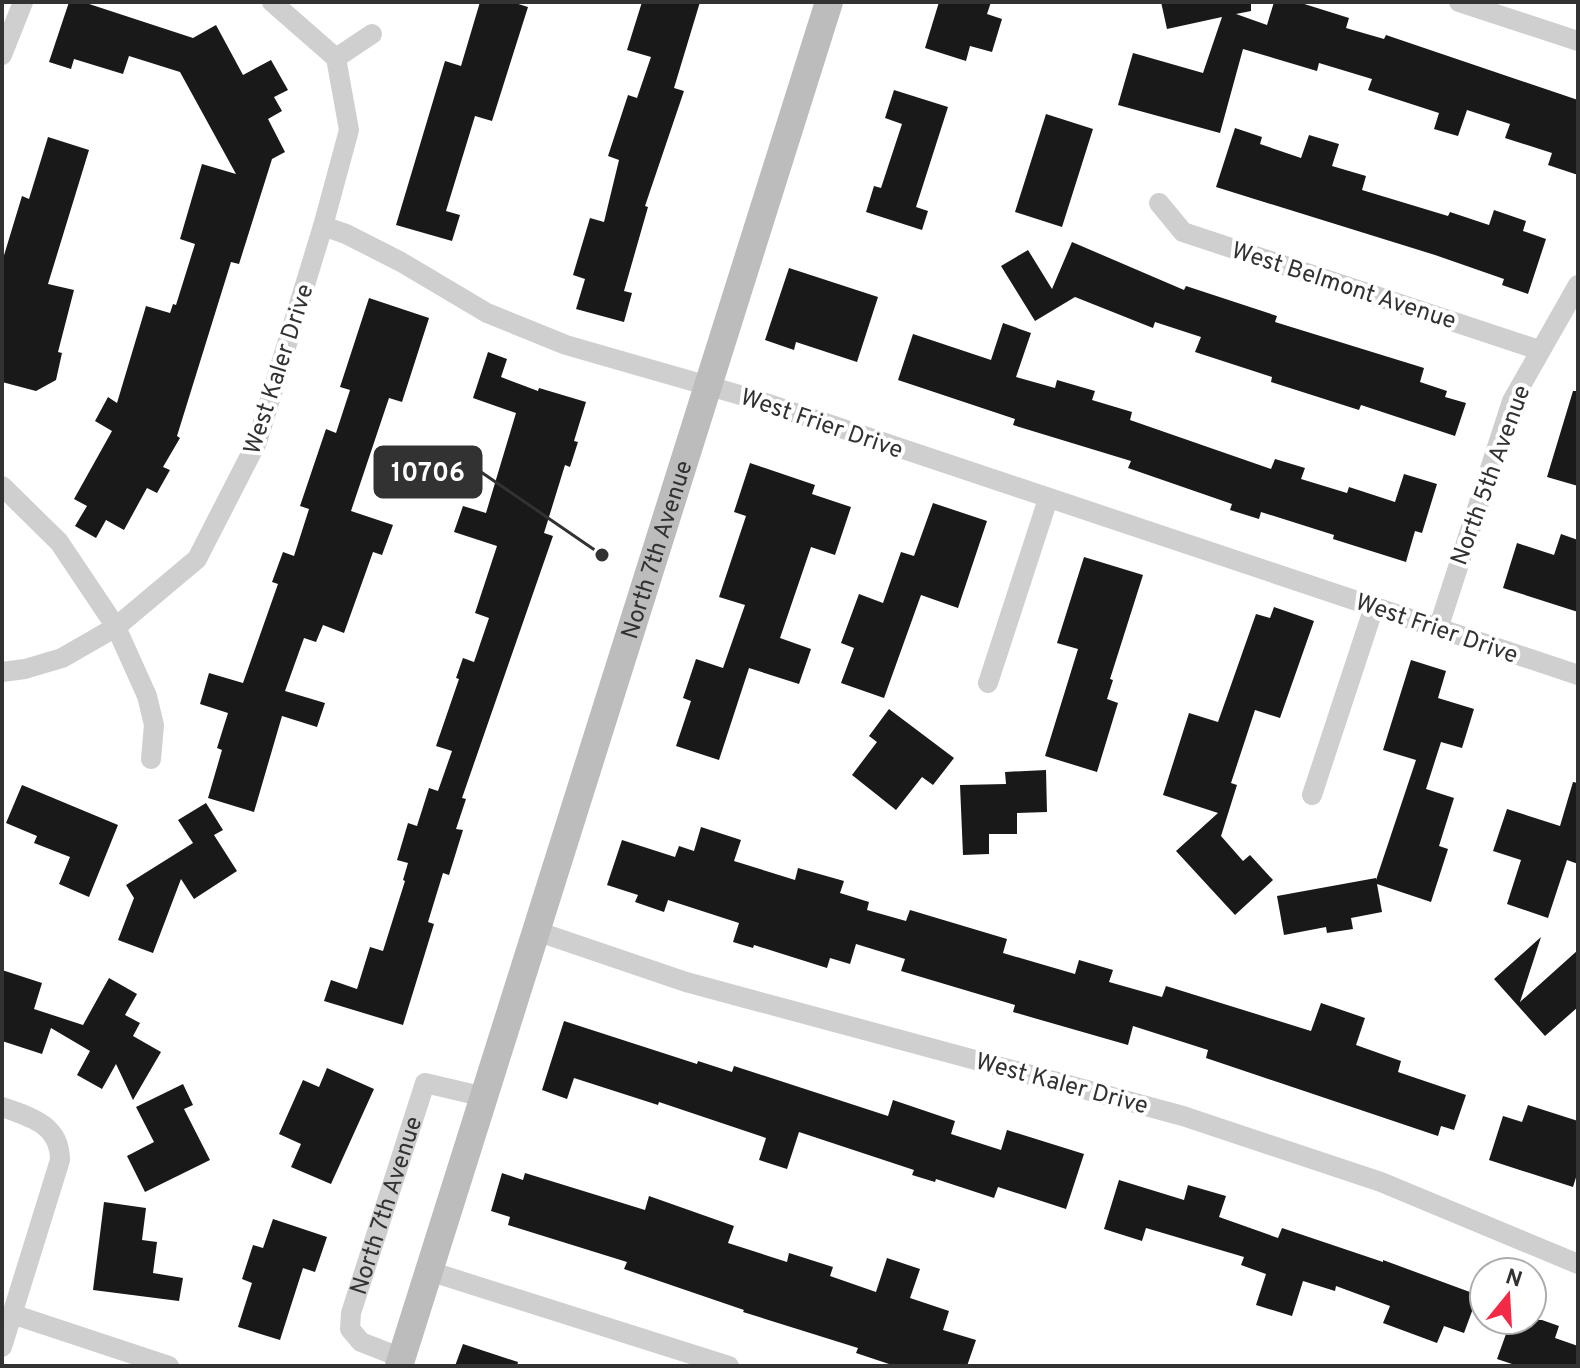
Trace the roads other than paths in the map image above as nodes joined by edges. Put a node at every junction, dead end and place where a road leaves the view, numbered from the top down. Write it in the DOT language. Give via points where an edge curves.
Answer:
graph roads {
  1 [pos="23,2"];
  2 [pos="272,2"];
  3 [pos="829,2"];
  4 [pos="1459,2"];
  5 [pos="372,34"];
  6 [pos="1578,41"];
  7 [pos="2,55"];
  8 [pos="336,58"];
  9 [pos="1159,203"];
  10 [pos="323,226"];
  11 [pos="1578,285"];
  12 [pos="1539,350"];
  13 [pos="708,386"];
  14 [pos="2,486"];
  15 [pos="1048,499"];
  16 [pos="1374,607"];
  17 [pos="116,627"];
  18 [pos="1438,629"];
  19 [pos="2,672"];
  20 [pos="1578,675"];
  21 [pos="988,683"];
  22 [pos="151,759"];
  23 [pos="1312,795"];
  24 [pos="536,931"];
  25 [pos="485,1097"];
  26 [pos="2,1107"];
  27 [pos="1578,1264"];
  28 [pos="429,1271"];
  29 [pos="12,1314"];
  30 [pos="2,1347"];
  31 [pos="401,1362"];
  32 [pos="169,1366"];
  33 [pos="729,1366"];
  1 -- 7 [label="street"];
  2 -- 8 [label="street"];
  3 -- 13 [label="main road, North 7th Avenue"];
  4 -- 6 [label="street"];
  5 -- 8 [label="street"];
  8 -- 10 [label="street" via="349,130"];
  9 -- 12 [label="street, West Belmont Avenue" via="1183,232"];
  10 -- 13 [label="street, West Frier Drive" via="401,262 487,313 566,345"];
  10 -- 17 [label="street, West Kaler Drive" via="257,442 197,559"];
  11 -- 12 [label="street, North 5th Avenue"];
  12 -- 18 [label="street, North 5th Avenue" via="1500,434"];
  13 -- 15 [label="street, West Frier Drive"];
  13 -- 24 [label="main road, North 7th Avenue"];
  14 -- 17 [label="street" via="59,542"];
  15 -- 16 [label="street, West Frier Drive"];
  15 -- 21 [label="street"];
  16 -- 18 [label="street, West Frier Drive"];
  16 -- 23 [label="street"];
  17 -- 19 [label="street, West Kaler Drive" via="62,658"];
  17 -- 22 [label="street" via="147,696 154,725"];
  18 -- 20 [label="street, West Frier Drive"];
  24 -- 25 [label="main road, North 7th Avenue"];
  24 -- 27 [label="street, West Kaler Drive" via="686,982 1183,1116 1381,1182"];
  25 -- 28 [label="main road, North 7th Avenue"];
  25 -- 31 [label="street, North 7th Avenue" via="425,1083 351,1313 350,1329 361,1342"];
  26 -- 29 [label="street" via="23,1114 55,1135 60,1145 60,1160"];
  28 -- 31 [label="main road, North 7th Avenue"];
  28 -- 33 [label="street"];
  29 -- 30 [label="street"];
  29 -- 32 [label="street"];
}
